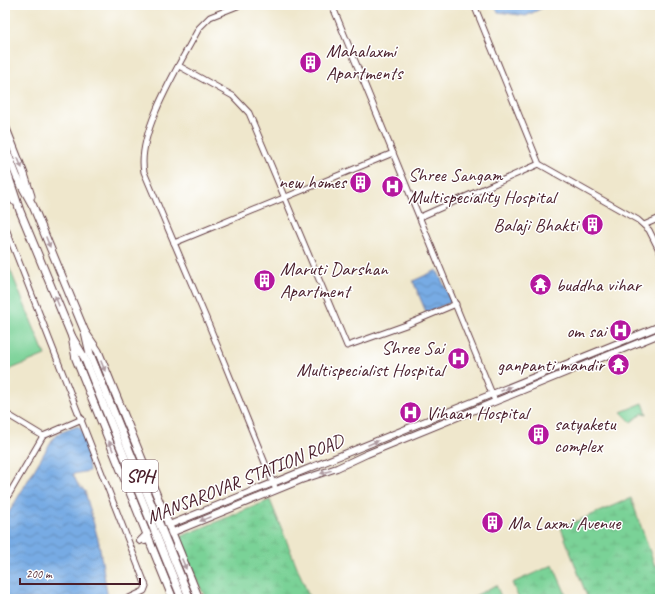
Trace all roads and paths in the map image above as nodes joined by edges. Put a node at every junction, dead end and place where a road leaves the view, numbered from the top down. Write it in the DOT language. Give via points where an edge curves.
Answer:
graph roads {
  1 [pos="240,5"];
  2 [pos="332,5"];
  3 [pos="474,5"];
  4 [pos="179,66"];
  5 [pos="5,126"];
  6 [pos="5,147"];
  7 [pos="393,153"];
  8 [pos="539,164"];
  9 [pos="5,166"];
  10 [pos="14,178"];
  11 [pos="5,186"];
  12 [pos="285,197"];
  13 [pos="34,206"];
  14 [pos="20,211"];
  15 [pos="420,217"];
  16 [pos="660,218"];
  17 [pos="644,225"];
  18 [pos="5,226"];
  19 [pos="174,243"];
  20 [pos="660,252"];
  21 [pos="456,304"];
  22 [pos="660,326"];
  23 [pos="85,332"];
  24 [pos="660,334"];
  25 [pos="72,337"];
  26 [pos="87,355"];
  27 [pos="583,358"];
  28 [pos="586,364"];
  29 [pos="492,394"];
  30 [pos="495,401"];
  31 [pos="5,413"];
  32 [pos="82,419"];
  33 [pos="43,436"];
  34 [pos="273,483"];
  35 [pos="276,490"];
  36 [pos="5,501"];
  37 [pos="168,526"];
  38 [pos="171,533"];
  39 [pos="148,537"];
  40 [pos="140,542"];
  41 [pos="131,545"];
  42 [pos="197,596"];
  43 [pos="127,599"];
  44 [pos="173,599"];
  45 [pos="182,599"];
  46 [pos="190,599"];
  1 -- 4 [label="street" via="205,20"];
  2 -- 7 [label="street"];
  3 -- 8 [label="street"];
  4 -- 12 [label="street" via="226,91 244,106 253,121"];
  4 -- 19 [label="street" via="152,122 142,157 144,172"];
  5 -- 13 [label="highway, one-way"];
  6 -- 10 [label="highway, SPH"];
  7 -- 12 [label="street"];
  7 -- 15 [label="street"];
  8 -- 15 [label="street"];
  8 -- 17 [label="street"];
  9 -- 10 [label="highway, SPH"];
  10 -- 13 [label="highway, SPH"];
  10 -- 14 [label="highway, SPH"];
  11 -- 14 [label="highway"];
  12 -- 19 [label="street"];
  12 -- 21 [label="street" via="347,346"];
  13 -- 23 [label="highway, SPH, one-way"];
  25 -- 14 [label="highway, SPH, one-way"];
  15 -- 21 [label="street"];
  16 -- 17 [label="street"];
  17 -- 20 [label="street"];
  18 -- 32 [label="street"];
  19 -- 34 [label="street"];
  21 -- 29 [label="street"];
  22 -- 27 [label="main road, MANSAROVAR STATION ROAD"];
  23 -- 26 [label="highway, SPH"];
  23 -- 37 [label="highway, one-way" via="98,351"];
  24 -- 28 [label="main road, MANSAROVAR STATION ROAD"];
  25 -- 26 [label="highway, SPH"];
  39 -- 25 [label="highway, one-way" via="76,359"];
  26 -- 45 [label="highway, SPH, bridge"];
  26 -- 46 [label="highway, SPH, bridge"];
  27 -- 28 [label="main road"];
  29 -- 27 [label="main road, MANSAROVAR STATION ROAD, one-way"];
  28 -- 30 [label="main road, MANSAROVAR STATION ROAD"];
  29 -- 30 [label="street"];
  34 -- 29 [label="main road, MANSAROVAR STATION ROAD, one-way"];
  30 -- 35 [label="main road, MANSAROVAR STATION ROAD, one-way" via="338,468"];
  31 -- 33 [label="street"];
  32 -- 33 [label="street"];
  32 -- 41 [label="street"];
  33 -- 36 [label="street"];
  34 -- 35 [label="street"];
  34 -- 37 [label="main road, MANSAROVAR STATION ROAD"];
  35 -- 38 [label="main road, MANSAROVAR STATION ROAD, one-way"];
  37 -- 38 [label="highway"];
  37 -- 39 [label="main road, MANSAROVAR STATION ROAD"];
  38 -- 39 [label="main road, MANSAROVAR STATION ROAD"];
  38 -- 42 [label="highway, one-way"];
  39 -- 40 [label="main road, MANSAROVAR STATION ROAD"];
  39 -- 44 [label="highway"];
  40 -- 41 [label="street"];
  41 -- 43 [label="street" via="146,589"];
}
